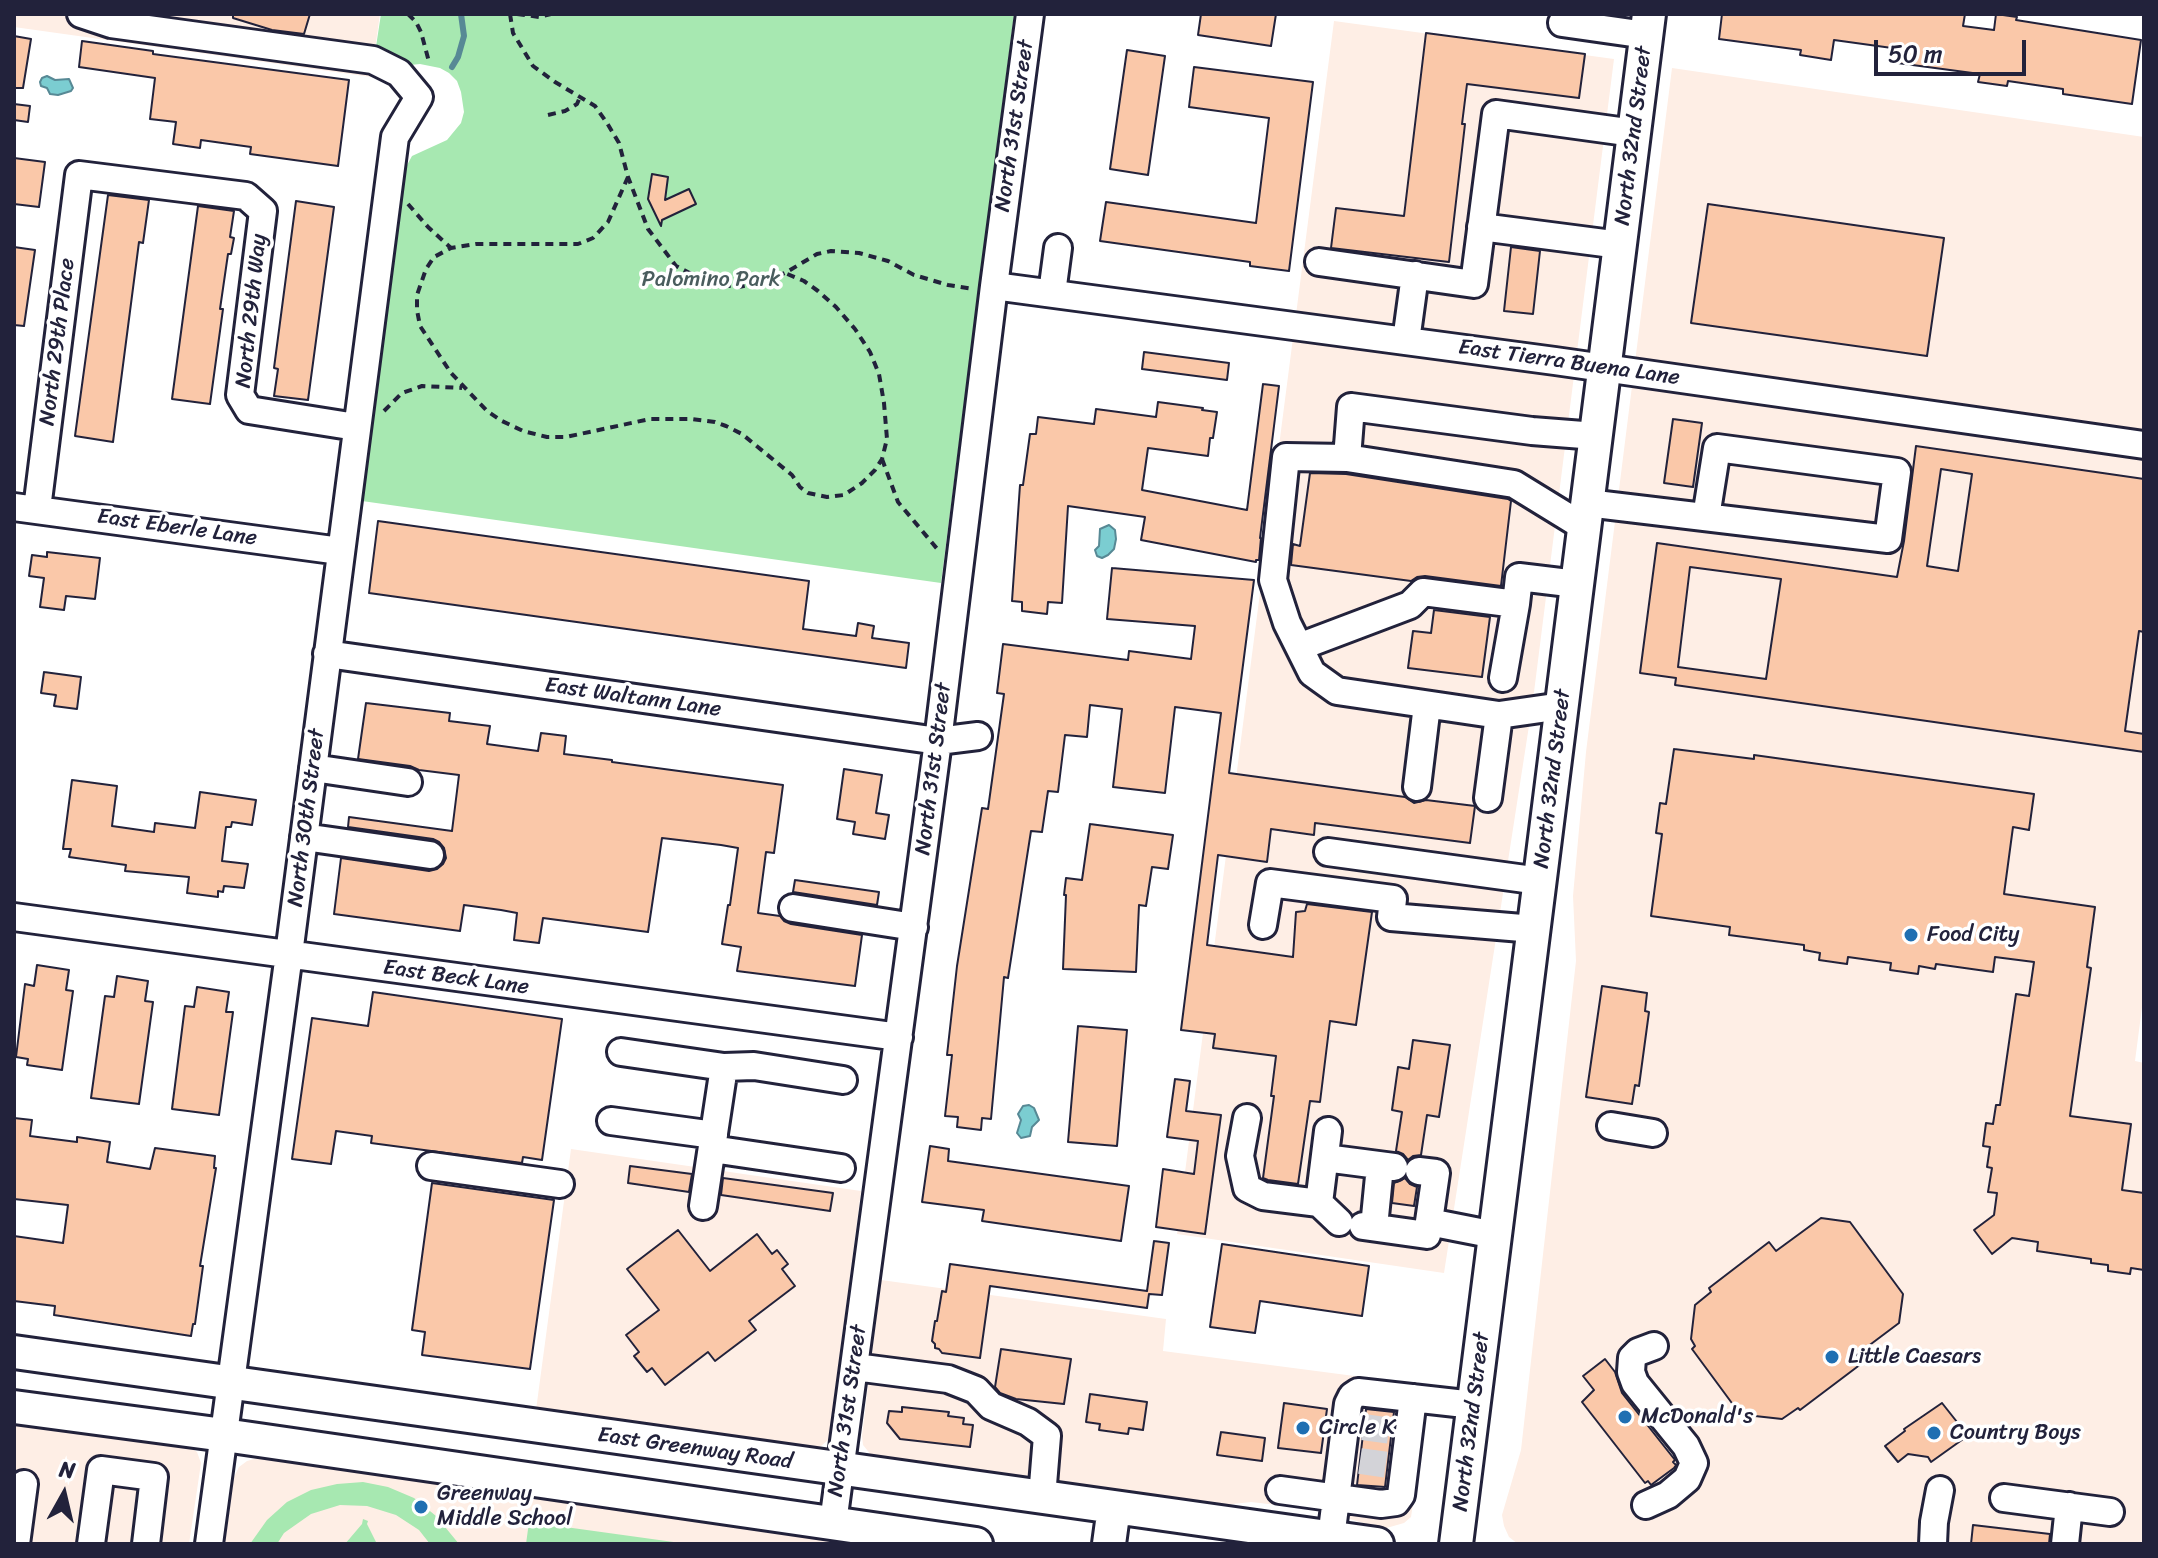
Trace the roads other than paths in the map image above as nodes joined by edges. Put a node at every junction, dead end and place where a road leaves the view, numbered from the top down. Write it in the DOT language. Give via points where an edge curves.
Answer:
graph roads {
  1 [pos="81,14"];
  2 [pos="1030,14"];
  3 [pos="1562,23"];
  4 [pos="1648,24"];
  5 [pos="1634,133"];
  6 [pos="263,211"];
  7 [pos="1481,227"];
  8 [pos="1620,245"];
  9 [pos="1058,248"];
  10 [pos="1319,262"];
  11 [pos="1415,275"];
  12 [pos="985,287"];
  13 [pos="1052,293"];
  14 [pos="1406,341"];
  15 [pos="1604,368"];
  16 [pos="368,422"];
  17 [pos="1596,436"];
  18 [pos="2144,445"];
  19 [pos="1347,458"];
  20 [pos="26,508"];
  21 [pos="1586,515"];
  22 [pos="1706,517"];
  23 [pos="340,551"];
  24 [pos="1577,584"];
  25 [pos="1516,604"];
  26 [pos="1299,647"];
  27 [pos="327,654"];
  28 [pos="1503,678"];
  29 [pos="1427,705"];
  30 [pos="1562,706"];
  31 [pos="1499,715"];
  32 [pos="978,736"];
  33 [pos="938,741"];
  34 [pos="313,768"];
  35 [pos="408,782"];
  36 [pos="1417,787"];
  37 [pos="1488,798"];
  38 [pos="304,837"];
  39 [pos="1328,852"];
  40 [pos="430,855"];
  41 [pos="1540,881"];
  42 [pos="793,908"];
  43 [pos="14,917"];
  44 [pos="1263,925"];
  45 [pos="914,927"];
  46 [pos="1534,929"];
  47 [pos="289,954"];
  48 [pos="899,1037"];
  49 [pos="621,1052"];
  50 [pos="724,1067"];
  51 [pos="843,1080"];
  52 [pos="1247,1118"];
  53 [pos="611,1121"];
  54 [pos="1611,1126"];
  55 [pos="1328,1131"];
  56 [pos="1653,1133"];
  57 [pos="713,1142"];
  58 [pos="1325,1158"];
  59 [pos="431,1166"];
  60 [pos="841,1168"];
  61 [pos="1398,1168"];
  62 [pos="560,1184"];
  63 [pos="1319,1203"];
  64 [pos="703,1206"];
  65 [pos="1429,1222"];
  66 [pos="1359,1225"];
  67 [pos="1495,1235"];
  68 [pos="1654,1346"];
  69 [pos="14,1352"];
  70 [pos="855,1367"];
  71 [pos="231,1383"];
  72 [pos="1413,1398"];
  73 [pos="1474,1405"];
  74 [pos="14,1407"];
  75 [pos="224,1435"];
  76 [pos="841,1470"];
  77 [pos="24,1484"];
  78 [pos="1280,1490"];
  79 [pos="1940,1490"];
  80 [pos="1042,1497"];
  81 [pos="1336,1498"];
  82 [pos="2004,1498"];
  83 [pos="1646,1505"];
  84 [pos="2069,1506"];
  85 [pos="1114,1507"];
  86 [pos="2110,1512"];
  87 [pos="842,1531"];
  88 [pos="1331,1538"];
  89 [pos="16,1544"];
  90 [pos="91,1544"];
  91 [pos="146,1544"];
  92 [pos="209,1544"];
  93 [pos="976,1544"];
  94 [pos="1109,1544"];
  95 [pos="1377,1544"];
  96 [pos="1456,1544"];
  97 [pos="1933,1544"];
  98 [pos="2065,1544"];
  1 -- 16 [label="street, North 30th Street" via="111,24 373,60 399,73 419,97 395,137"];
  2 -- 12 [label="street, North 31st Street"];
  3 -- 4 [label="street"];
  4 -- 5 [label="main road, North 32nd Street"];
  5 -- 7 [label="street" via="1496,114"];
  5 -- 8 [label="main road, North 32nd Street"];
  6 -- 16 [label="street, North 29th Way" via="240,395 249,410"];
  6 -- 20 [label="street, North 29th Place" via="246,196 79,175"];
  7 -- 8 [label="street"];
  7 -- 11 [label="street" via="1474,284"];
  8 -- 15 [label="main road, North 32nd Street"];
  9 -- 13 [label="street"];
  10 -- 11 [label="street"];
  11 -- 14 [label="street"];
  12 -- 13 [label="street, East Tierra Buena Lane"];
  12 -- 33 [label="street, North 31st Street"];
  13 -- 14 [label="street, East Tierra Buena Lane"];
  14 -- 15 [label="street, East Tierra Buena Lane"];
  15 -- 17 [label="main road, North 32nd Street"];
  15 -- 18 [label="street, East Tierra Buena Lane"];
  16 -- 23 [label="street, North 30th Street"];
  17 -- 19 [label="street" via="1351,407"];
  17 -- 21 [label="main road, North 32nd Street"];
  19 -- 21 [label="street" via="1514,484"];
  19 -- 26 [label="street" via="1286,457 1273,580"];
  20 -- 23 [label="street, East Eberle Lane"];
  21 -- 22 [label="street"];
  21 -- 24 [label="main road, North 32nd Street"];
  22 -- 22 [label="street" via="1888,539 1897,472 1717,448"];
  23 -- 27 [label="street, North 30th Street"];
  24 -- 25 [label="street" via="1519,577"];
  24 -- 30 [label="main road, North 32nd Street"];
  25 -- 26 [label="street" via="1423,592 1410,605"];
  25 -- 28 [label="street"];
  26 -- 29 [label="street" via="1312,673 1337,691"];
  27 -- 33 [label="street, East Waltann Lane"];
  27 -- 34 [label="street, North 30th Street"];
  29 -- 31 [label="street"];
  29 -- 36 [label="street"];
  30 -- 31 [label="street"];
  30 -- 41 [label="main road, North 32nd Street"];
  31 -- 37 [label="street"];
  32 -- 33 [label="street, East Waltann Lane"];
  33 -- 45 [label="street, North 31st Street"];
  34 -- 35 [label="street"];
  34 -- 38 [label="street, North 30th Street"];
  38 -- 40 [label="street"];
  38 -- 47 [label="street, North 30th Street"];
  39 -- 41 [label="street"];
  41 -- 46 [label="main road, North 32nd Street"];
  42 -- 45 [label="street"];
  43 -- 47 [label="street, East Beck Lane"];
  44 -- 46 [label="street" via="1270,883 1393,899 1391,917"];
  45 -- 48 [label="street, North 31st Street"];
  46 -- 67 [label="main road, North 32nd Street"];
  47 -- 48 [label="street, East Beck Lane"];
  47 -- 71 [label="street, North 30th Street"];
  48 -- 70 [label="street, North 31st Street"];
  49 -- 50 [label="street"];
  50 -- 51 [label="street" via="754,1066"];
  50 -- 57 [label="street"];
  52 -- 63 [label="street" via="1240,1156 1247,1188 1263,1196"];
  53 -- 57 [label="street"];
  54 -- 56 [label="street"];
  55 -- 58 [label="street"];
  57 -- 60 [label="street"];
  57 -- 64 [label="street"];
  58 -- 61 [label="street"];
  58 -- 63 [label="street"];
  59 -- 62 [label="street"];
  61 -- 65 [label="street" via="1436,1173"];
  61 -- 66 [label="street"];
  63 -- 66 [label="street"];
  65 -- 66 [label="street" via="1427,1235"];
  65 -- 67 [label="street"];
  67 -- 73 [label="main road, North 32nd Street"];
  68 -- 83 [label="street" via="1632,1358 1631,1372 1694,1463 1687,1479"];
  69 -- 71 [label="main road, East Greenway Road"];
  70 -- 76 [label="street, North 31st Street"];
  70 -- 80 [label="street" via="948,1379 1028,1422 1047,1436"];
  71 -- 75 [label="street, North 30th Street"];
  71 -- 76 [label="main road, East Greenway Road"];
  72 -- 73 [label="street"];
  72 -- 81 [label="street" via="1400,1432 1396,1466 1401,1495 1396,1502"];
  72 -- 81 [label="street" via="1358,1392 1352,1396 1351,1460"];
  73 -- 96 [label="main road, North 32nd Street"];
  74 -- 75 [label="main road"];
  75 -- 87 [label="main road"];
  75 -- 92 [label="street, North 30th Street"];
  76 -- 80 [label="main road, East Greenway Road"];
  76 -- 87 [label="street, North 31st Street"];
  77 -- 89 [label="street"];
  78 -- 81 [label="street"];
  79 -- 97 [label="street"];
  80 -- 85 [label="main road, East Greenway Road"];
  81 -- 88 [label="street"];
  82 -- 84 [label="street"];
  84 -- 86 [label="street"];
  84 -- 98 [label="street"];
  85 -- 88 [label="main road, East Greenway Road"];
  85 -- 94 [label="main road"];
  87 -- 93 [label="main road"];
  88 -- 95 [label="main road, East Greenway Road"];
  90 -- 91 [label="street" via="101,1470 154,1477"];
}
